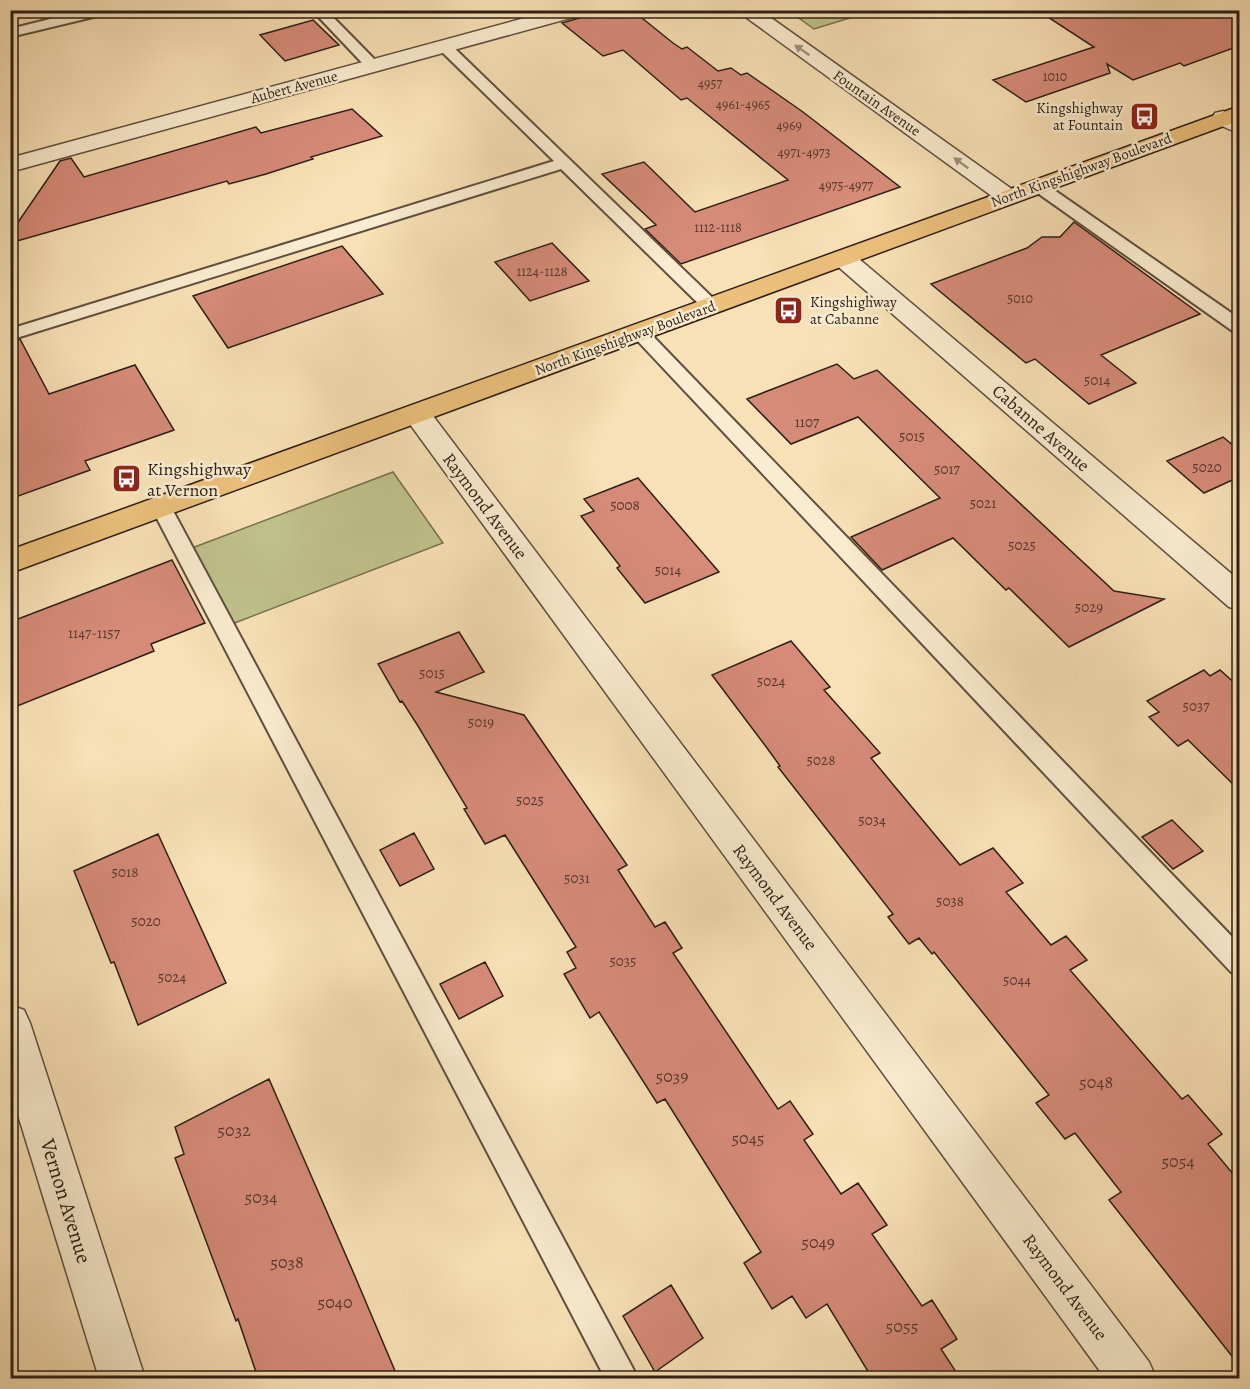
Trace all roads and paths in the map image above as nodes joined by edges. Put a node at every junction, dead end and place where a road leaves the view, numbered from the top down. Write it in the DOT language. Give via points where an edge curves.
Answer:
graph roads {
  1 [pos="105,10"];
  2 [pos="318,10"];
  3 [pos="578,10"];
  4 [pos="746,10"];
  5 [pos="10,33"];
  6 [pos="444,46"];
  7 [pos="373,66"];
  8 [pos="1234,119"];
  9 [pos="564,163"];
  10 [pos="10,165"];
  11 [pos="1038,186"];
  12 [pos="1008,197"];
  13 [pos="843,258"];
  14 [pos="711,306"];
  15 [pos="1239,328"];
  16 [pos="639,332"];
  17 [pos="10,335"];
  18 [pos="417,414"];
  19 [pos="160,507"];
  20 [pos="10,562"];
  21 [pos="1239,599"];
  22 [pos="1239,964"];
  23 [pos="10,1023"];
  24 [pos="122,1378"];
  25 [pos="622,1378"];
  26 [pos="1134,1378"];
  1 -- 5 [label="lane"];
  2 -- 7 [label="lane"];
  3 -- 6 [label="street, Aubert Avenue"];
  12 -- 4 [label="street, Fountain Avenue, one-way"];
  6 -- 7 [label="street, Aubert Avenue"];
  6 -- 9 [label="lane"];
  7 -- 10 [label="street, Aubert Avenue"];
  8 -- 11 [label="main road, North Kingshighway Boulevard"];
  9 -- 14 [label="lane"];
  9 -- 17 [label="lane"];
  11 -- 12 [label="main road, North Kingshighway Boulevard"];
  11 -- 15 [label="lane"];
  12 -- 13 [label="main road, North Kingshighway Boulevard"];
  13 -- 14 [label="main road, North Kingshighway Boulevard"];
  13 -- 21 [label="street, Cabanne Avenue"];
  14 -- 16 [label="main road, North Kingshighway Boulevard"];
  16 -- 18 [label="main road, North Kingshighway Boulevard"];
  16 -- 22 [label="lane"];
  18 -- 19 [label="main road, North Kingshighway Boulevard"];
  18 -- 26 [label="street, Raymond Avenue"];
  19 -- 20 [label="main road, North Kingshighway Boulevard"];
  19 -- 25 [label="lane"];
  23 -- 24 [label="street, Vernon Avenue"];
}
